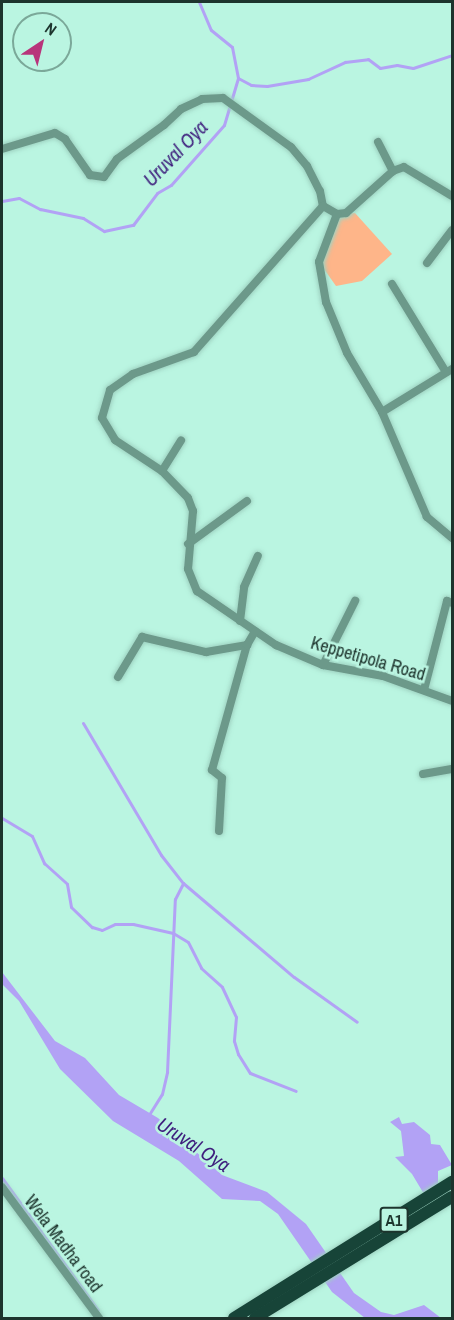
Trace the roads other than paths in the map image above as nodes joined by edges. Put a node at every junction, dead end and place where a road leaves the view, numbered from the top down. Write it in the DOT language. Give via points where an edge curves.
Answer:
graph roads {
  1 [pos="378,142"];
  2 [pos="2,149"];
  3 [pos="393,171"];
  4 [pos="453,196"];
  5 [pos="323,206"];
  6 [pos="337,214"];
  7 [pos="453,230"];
  8 [pos="427,263"];
  9 [pos="392,284"];
  10 [pos="449,371"];
  11 [pos="382,412"];
  12 [pos="181,441"];
  13 [pos="162,471"];
  14 [pos="248,501"];
  15 [pos="452,538"];
  16 [pos="188,544"];
  17 [pos="258,556"];
  18 [pos="355,602"];
  19 [pos="453,603"];
  20 [pos="240,621"];
  21 [pos="255,631"];
  22 [pos="247,645"];
  23 [pos="323,665"];
  24 [pos="118,677"];
  25 [pos="424,690"];
  26 [pos="453,701"];
  27 [pos="453,769"];
  28 [pos="423,774"];
  29 [pos="219,831"];
  30 [pos="453,1182"];
  31 [pos="2,1187"];
  32 [pos="453,1197"];
  33 [pos="339,1262"];
  34 [pos="314,1278"];
  35 [pos="99,1318"];
  36 [pos="234,1318"];
  37 [pos="255,1318"];
  1 -- 3 [label="street"];
  2 -- 5 [label="street" via="56,134 65,139 90,175 104,177 117,159 181,109 202,99 230,100 291,147 307,166 320,190"];
  3 -- 4 [label="street" via="404,167 414,171 438,190"];
  3 -- 6 [label="street" via="356,205"];
  5 -- 6 [label="street"];
  5 -- 13 [label="street, Keppetipola Road" via="194,352 132,374 110,390 102,418 115,440"];
  6 -- 11 [label="street" via="319,262 326,302 347,353"];
  7 -- 8 [label="street"];
  9 -- 10 [label="street"];
  10 -- 11 [label="street"];
  11 -- 15 [label="street" via="427,517"];
  12 -- 13 [label="street"];
  13 -- 16 [label="street, Keppetipola Road" via="188,498 193,511"];
  14 -- 16 [label="street"];
  16 -- 20 [label="street, Keppetipola Road" via="188,569 196,591"];
  17 -- 20 [label="street" via="244,587"];
  18 -- 23 [label="street"];
  19 -- 25 [label="street" via="447,601"];
  20 -- 21 [label="street, Keppetipola Road"];
  21 -- 22 [label="street"];
  21 -- 23 [label="street, Keppetipola Road" via="276,645"];
  22 -- 24 [label="street" via="206,652 174,648 142,637"];
  22 -- 29 [label="street" via="212,770 222,778"];
  23 -- 25 [label="street, Keppetipola Road" via="382,675"];
  25 -- 26 [label="street, Keppetipola Road"];
  27 -- 28 [label="street"];
  30 -- 33 [label="highway, A1"];
  31 -- 35 [label="street, Wela Madha road"];
  32 -- 33 [label="highway, A1"];
  33 -- 34 [label="highway, A1"];
  34 -- 36 [label="highway, A1"];
  34 -- 37 [label="highway, A1"];
}
